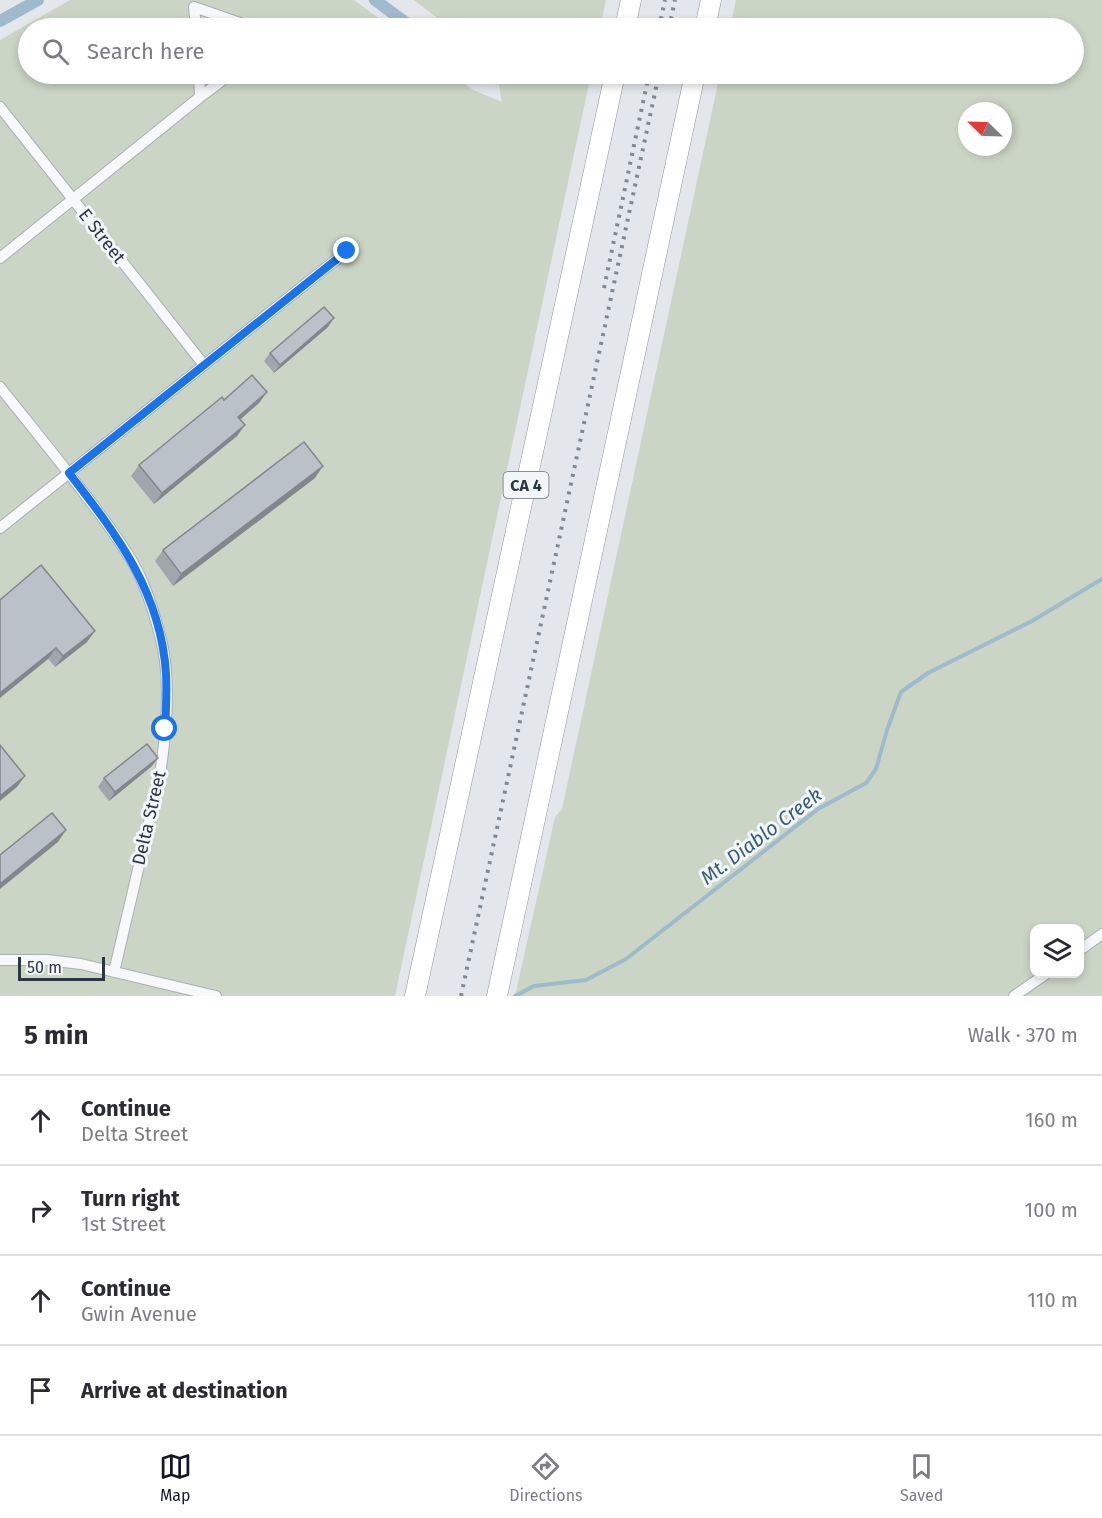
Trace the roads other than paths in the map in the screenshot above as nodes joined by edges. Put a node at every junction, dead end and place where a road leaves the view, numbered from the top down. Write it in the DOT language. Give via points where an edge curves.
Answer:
graph roads {
  1 [pos="631,0"];
  2 [pos="711,0"];
  3 [pos="195,18"];
  4 [pos="225,18"];
  5 [pos="627,18"];
  6 [pos="707,18"];
  7 [pos="199,84"];
  8 [pos="218,84"];
  9 [pos="613,84"];
  10 [pos="693,84"];
  11 [pos="200,98"];
  12 [pos="0,107"];
  13 [pos="73,200"];
  14 [pos="347,251"];
  15 [pos="0,258"];
  16 [pos="204,365"];
  17 [pos="0,387"];
  18 [pos="69,473"];
  19 [pos="0,528"];
  20 [pos="1102,934"];
  21 [pos="1084,947"];
  22 [pos="0,960"];
  23 [pos="114,972"];
  24 [pos="1040,978"];
  25 [pos="216,996"];
  26 [pos="415,996"];
  27 [pos="497,996"];
  28 [pos="1014,996"];
  1 -- 5 [label="highway"];
  2 -- 6 [label="highway"];
  3 -- 4 [label="street" via="194,7"];
  7 -- 11 [label="street"];
  8 -- 11 [label="street"];
  9 -- 26 [label="highway, CA 4"];
  10 -- 27 [label="highway"];
  11 -- 13 [label="street"];
  12 -- 13 [label="street, E Street"];
  13 -- 15 [label="street"];
  13 -- 16 [label="street, E Street"];
  14 -- 16 [label="street"];
  16 -- 18 [label="street"];
  17 -- 18 [label="street, Delta Street"];
  18 -- 19 [label="street"];
  18 -- 23 [label="street, Delta Street" via="138,572 157,624 166,673 159,780"];
  20 -- 21 [label="street"];
  22 -- 23 [label="street" via="48,960"];
  23 -- 25 [label="street"];
  24 -- 28 [label="street"];
}
